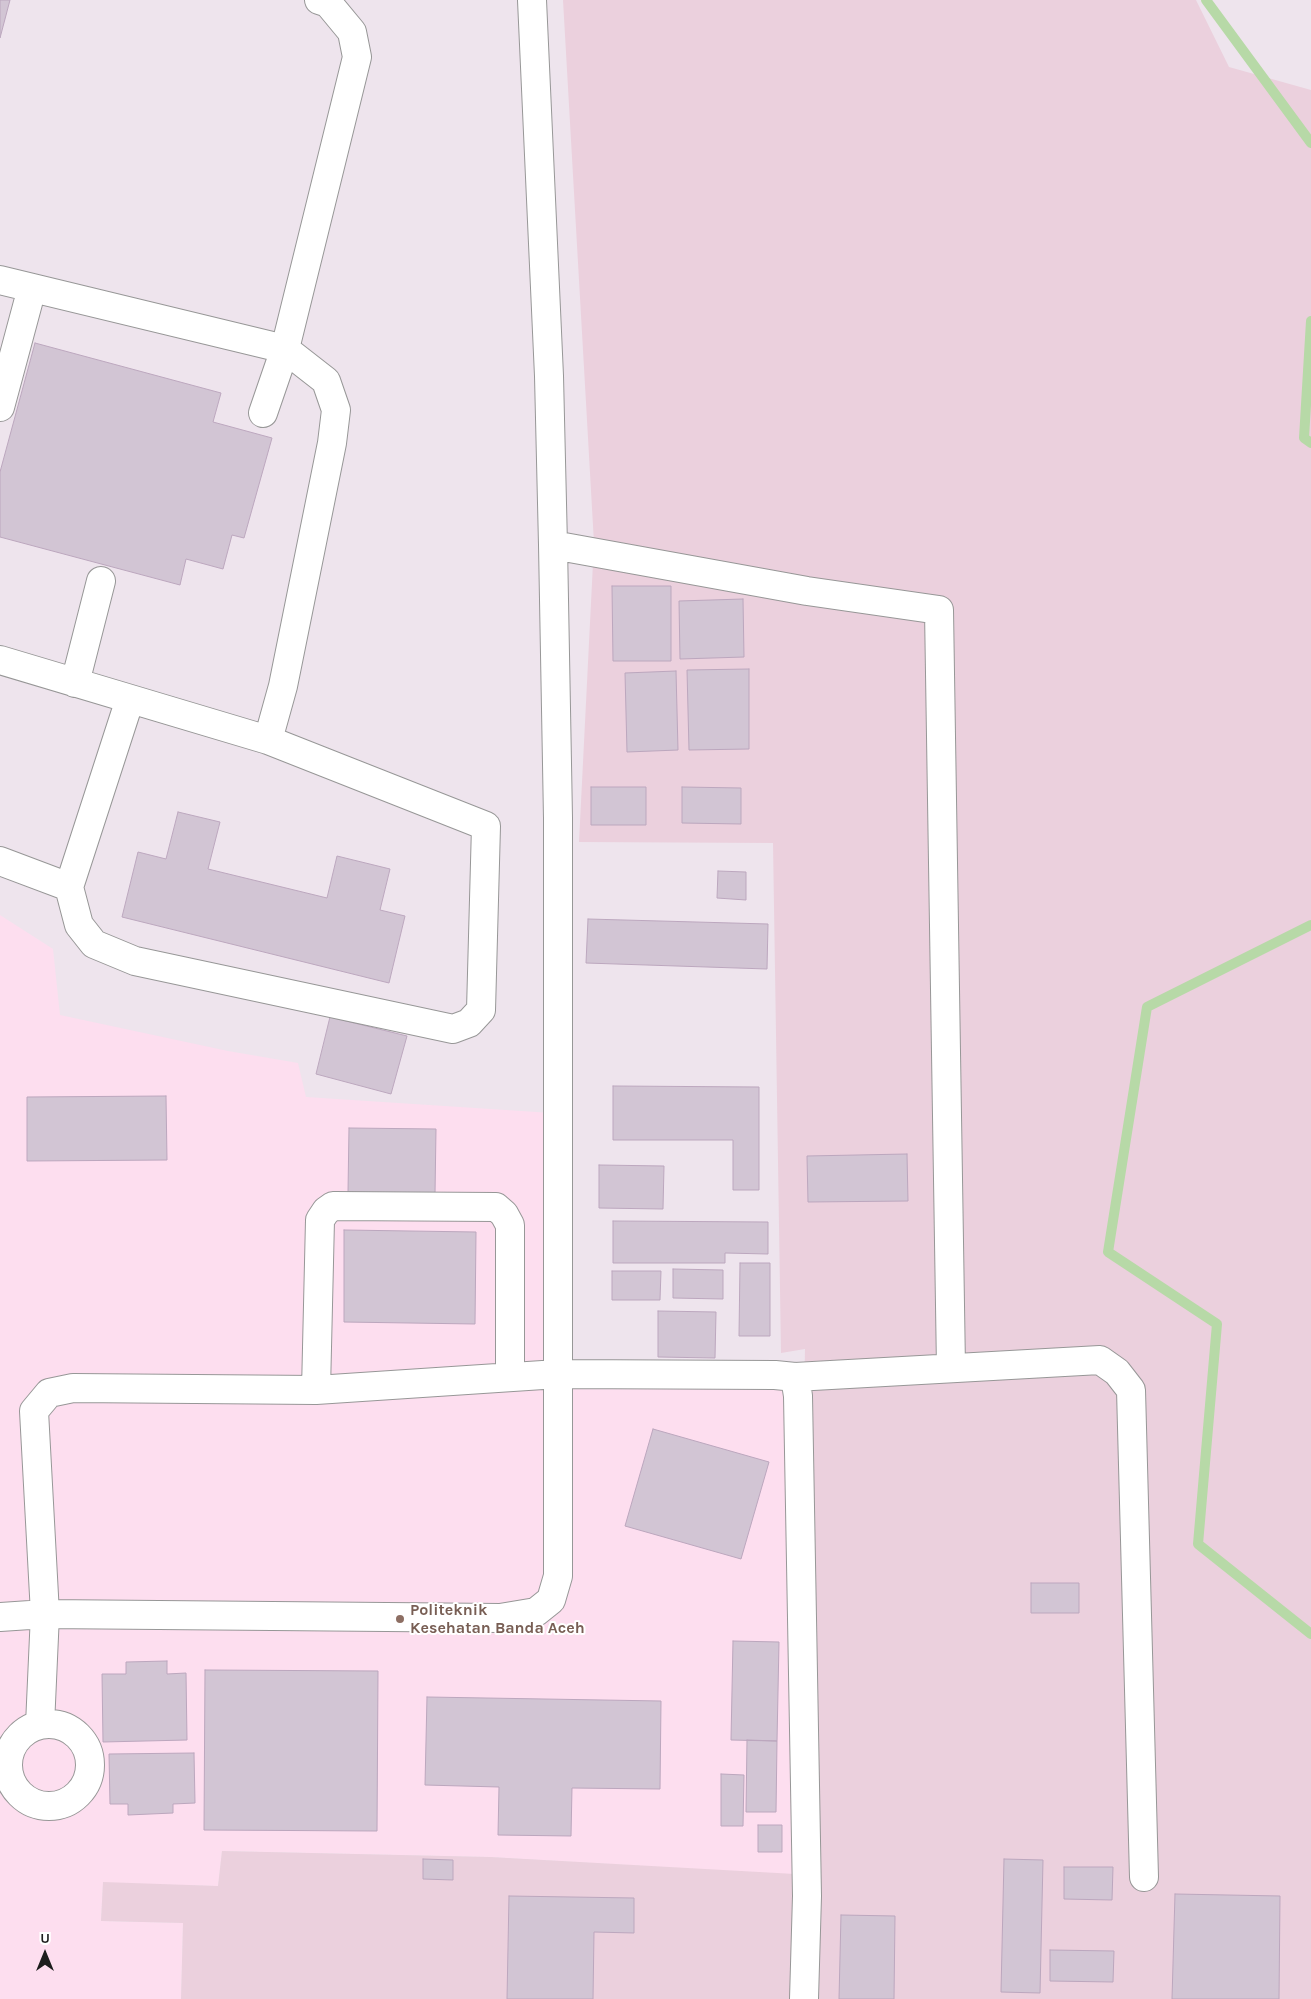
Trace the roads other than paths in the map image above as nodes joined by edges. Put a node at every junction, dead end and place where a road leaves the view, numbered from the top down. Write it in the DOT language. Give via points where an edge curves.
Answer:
graph roads {
  1 [pos="319,0"];
  2 [pos="532,0"];
  3 [pos="0,280"];
  4 [pos="32,288"];
  5 [pos="285,349"];
  6 [pos="0,407"];
  7 [pos="263,414"];
  8 [pos="553,545"];
  9 [pos="102,580"];
  10 [pos="0,660"];
  11 [pos="75,683"];
  12 [pos="130,699"];
  13 [pos="268,740"];
  14 [pos="0,862"];
  15 [pos="70,887"];
  16 [pos="951,1368"];
  17 [pos="558,1374"];
  18 [pos="510,1376"];
  19 [pos="795,1377"];
  20 [pos="316,1390"];
  21 [pos="45,1614"];
  22 [pos="0,1617"];
  23 [pos="40,1725"];
  24 [pos="4,1773"];
  25 [pos="1144,1877"];
  26 [pos="804,1999"];
  1 -- 5 [label="street" via="328,3 352,32 356,57"];
  2 -- 8 [label="street" via="549,376"];
  3 -- 4 [label="street"];
  4 -- 5 [label="street"];
  4 -- 6 [label="street"];
  5 -- 7 [label="street"];
  5 -- 13 [label="street" via="326,381 336,410 283,686"];
  8 -- 16 [label="street" via="807,591 939,610"];
  8 -- 17 [label="street" via="558,818"];
  9 -- 11 [label="street"];
  10 -- 11 [label="street"];
  11 -- 12 [label="street"];
  12 -- 13 [label="street"];
  12 -- 15 [label="street"];
  13 -- 15 [label="street" via="486,826 481,1010 469,1024 453,1028 135,961 94,944 79,925"];
  14 -- 15 [label="street"];
  16 -- 19 [label="street"];
  16 -- 25 [label="street" via="1100,1360 1117,1372 1131,1390"];
  17 -- 18 [label="street"];
  17 -- 19 [label="street"];
  17 -- 21 [label="street" via="558,1576 551,1600 536,1612 500,1618"];
  18 -- 20 [label="street"];
  18 -- 20 [label="street" via="510,1225 504,1214 496,1207 333,1206 320,1220"];
  19 -- 26 [label="street" via="806,1876"];
  20 -- 21 [label="street" via="73,1388 49,1393 34,1411"];
  21 -- 22 [label="street"];
  21 -- 23 [label="street"];
  23 -- 24 [label="street" via="25,1731 14,1743"];
  23 -- 24 [label="street" via="56,1725 71,1730 82,1742 89,1756 89,1772 84,1787 72,1799 57,1805 41,1806 26,1799"];
}
